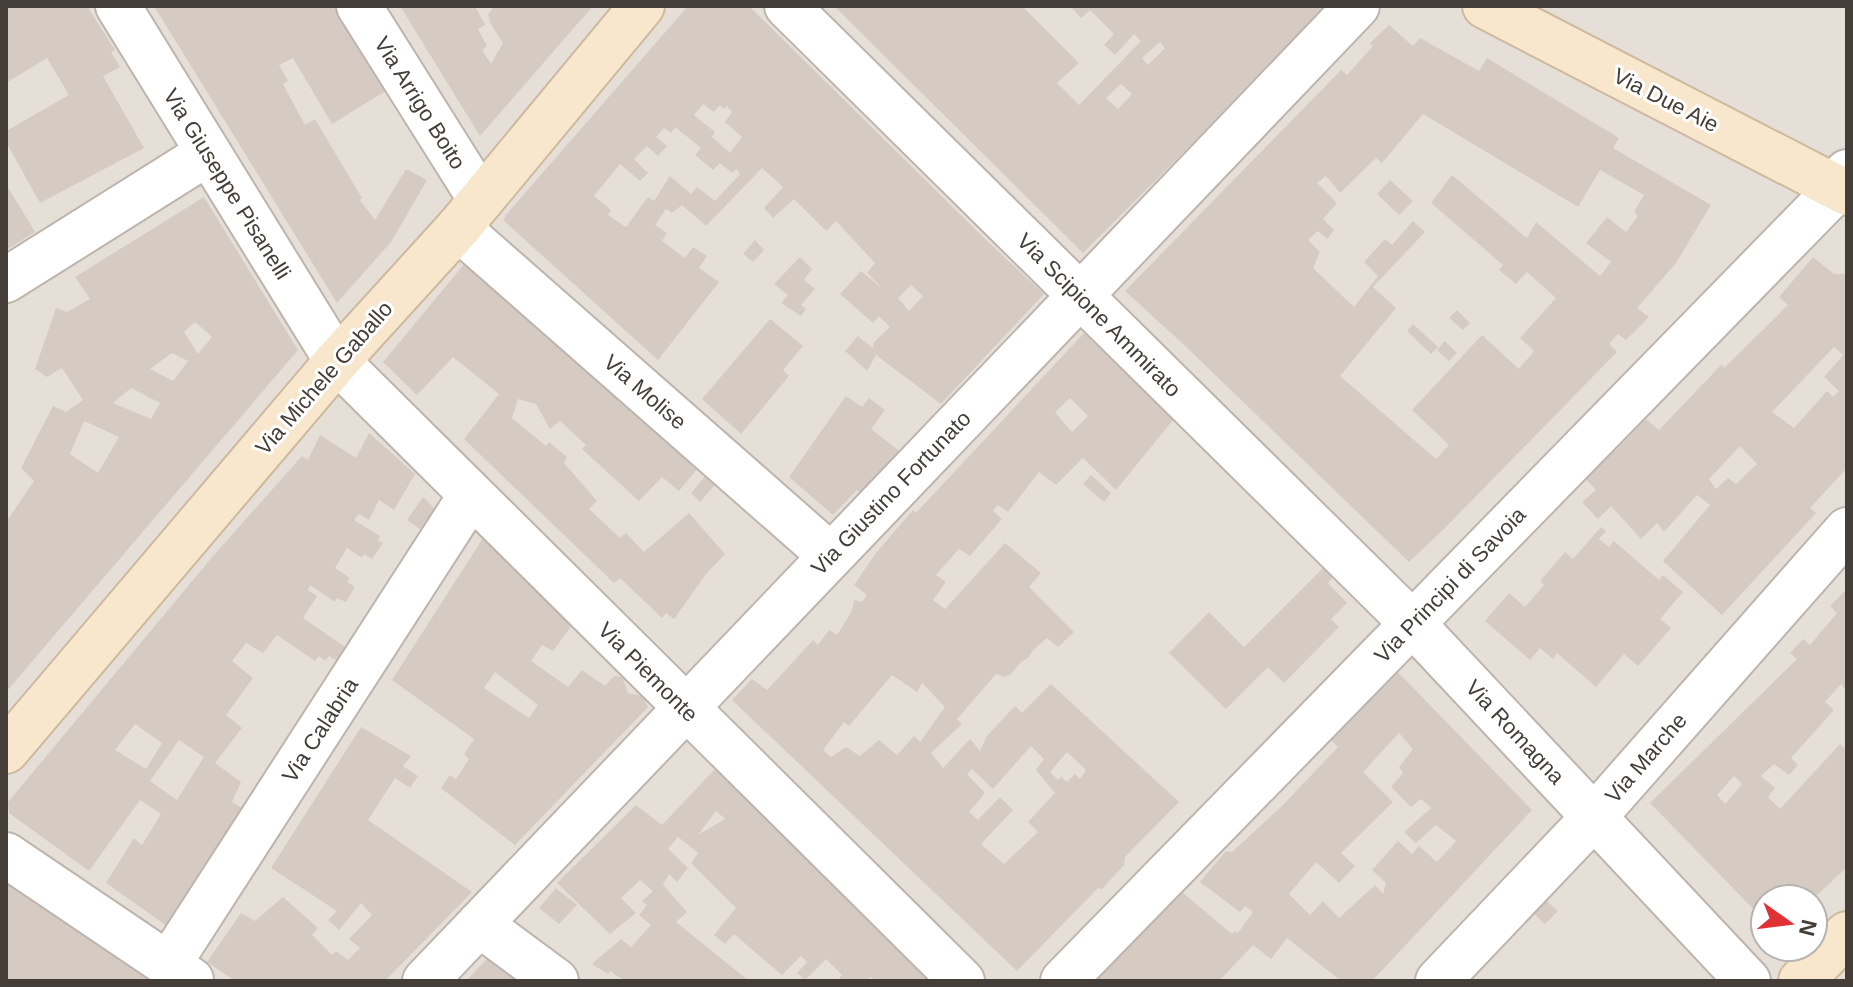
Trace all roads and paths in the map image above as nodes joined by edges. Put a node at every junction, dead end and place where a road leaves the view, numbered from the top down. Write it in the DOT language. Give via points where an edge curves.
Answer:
graph roads {
  1 [pos="118,6"];
  2 [pos="359,6"];
  3 [pos="642,6"];
  4 [pos="787,6"];
  5 [pos="1357,6"];
  6 [pos="1485,6"];
  7 [pos="208,153"];
  8 [pos="1844,185"];
  9 [pos="470,214"];
  10 [pos="6,280"];
  11 [pos="1080,296"];
  12 [pos="337,361"];
  13 [pos="471,495"];
  14 [pos="1847,530"];
  15 [pos="831,556"];
  16 [pos="1412,623"];
  17 [pos="685,709"];
  18 [pos="6,751"];
  19 [pos="1594,817"];
  20 [pos="6,855"];
  21 [pos="479,924"];
  22 [pos="1847,934"];
  23 [pos="180,973"];
  24 [pos="425,981"];
  25 [pos="556,981"];
  26 [pos="962,981"];
  27 [pos="1063,981"];
  28 [pos="1438,981"];
  29 [pos="1748,981"];
  30 [pos="1801,981"];
  1 -- 7 [label="street, Via Giuseppe Pisanelli"];
  2 -- 9 [label="street, Via Arrigo Boito"];
  3 -- 9 [label="street, Via Michele Gaballo"];
  4 -- 11 [label="street, Via Scipione Ammirato"];
  5 -- 11 [label="street, Via Giustino Fortunato"];
  6 -- 8 [label="street, Via Due Aie"];
  7 -- 10 [label="street"];
  7 -- 12 [label="street, Via Giuseppe Pisanelli"];
  8 -- 16 [label="street, Via Principi di Savoia"];
  9 -- 12 [label="street, Via Michele Gaballo"];
  9 -- 15 [label="street, Via Molise"];
  11 -- 15 [label="street, Via Giustino Fortunato"];
  11 -- 16 [label="street, Via Scipione Ammirato"];
  12 -- 13 [label="street, Via Piemonte"];
  12 -- 18 [label="street, Via Michele Gaballo"];
  13 -- 17 [label="street, Via Piemonte"];
  13 -- 23 [label="street, Via Calabria"];
  14 -- 19 [label="street, Via Marche"];
  15 -- 17 [label="street, Via Giustino Fortunato"];
  16 -- 19 [label="street, Via Romagna"];
  16 -- 27 [label="street, Via Principi di Savoia"];
  17 -- 21 [label="street, Via Giustino Fortunato"];
  17 -- 26 [label="street, Via Piemonte"];
  19 -- 28 [label="street, Via Marche"];
  19 -- 29 [label="street, Via Romagna"];
  20 -- 23 [label="street"];
  21 -- 24 [label="street, Via Giustino Fortunato"];
  21 -- 25 [label="street"];
  22 -- 30 [label="street"];
}
